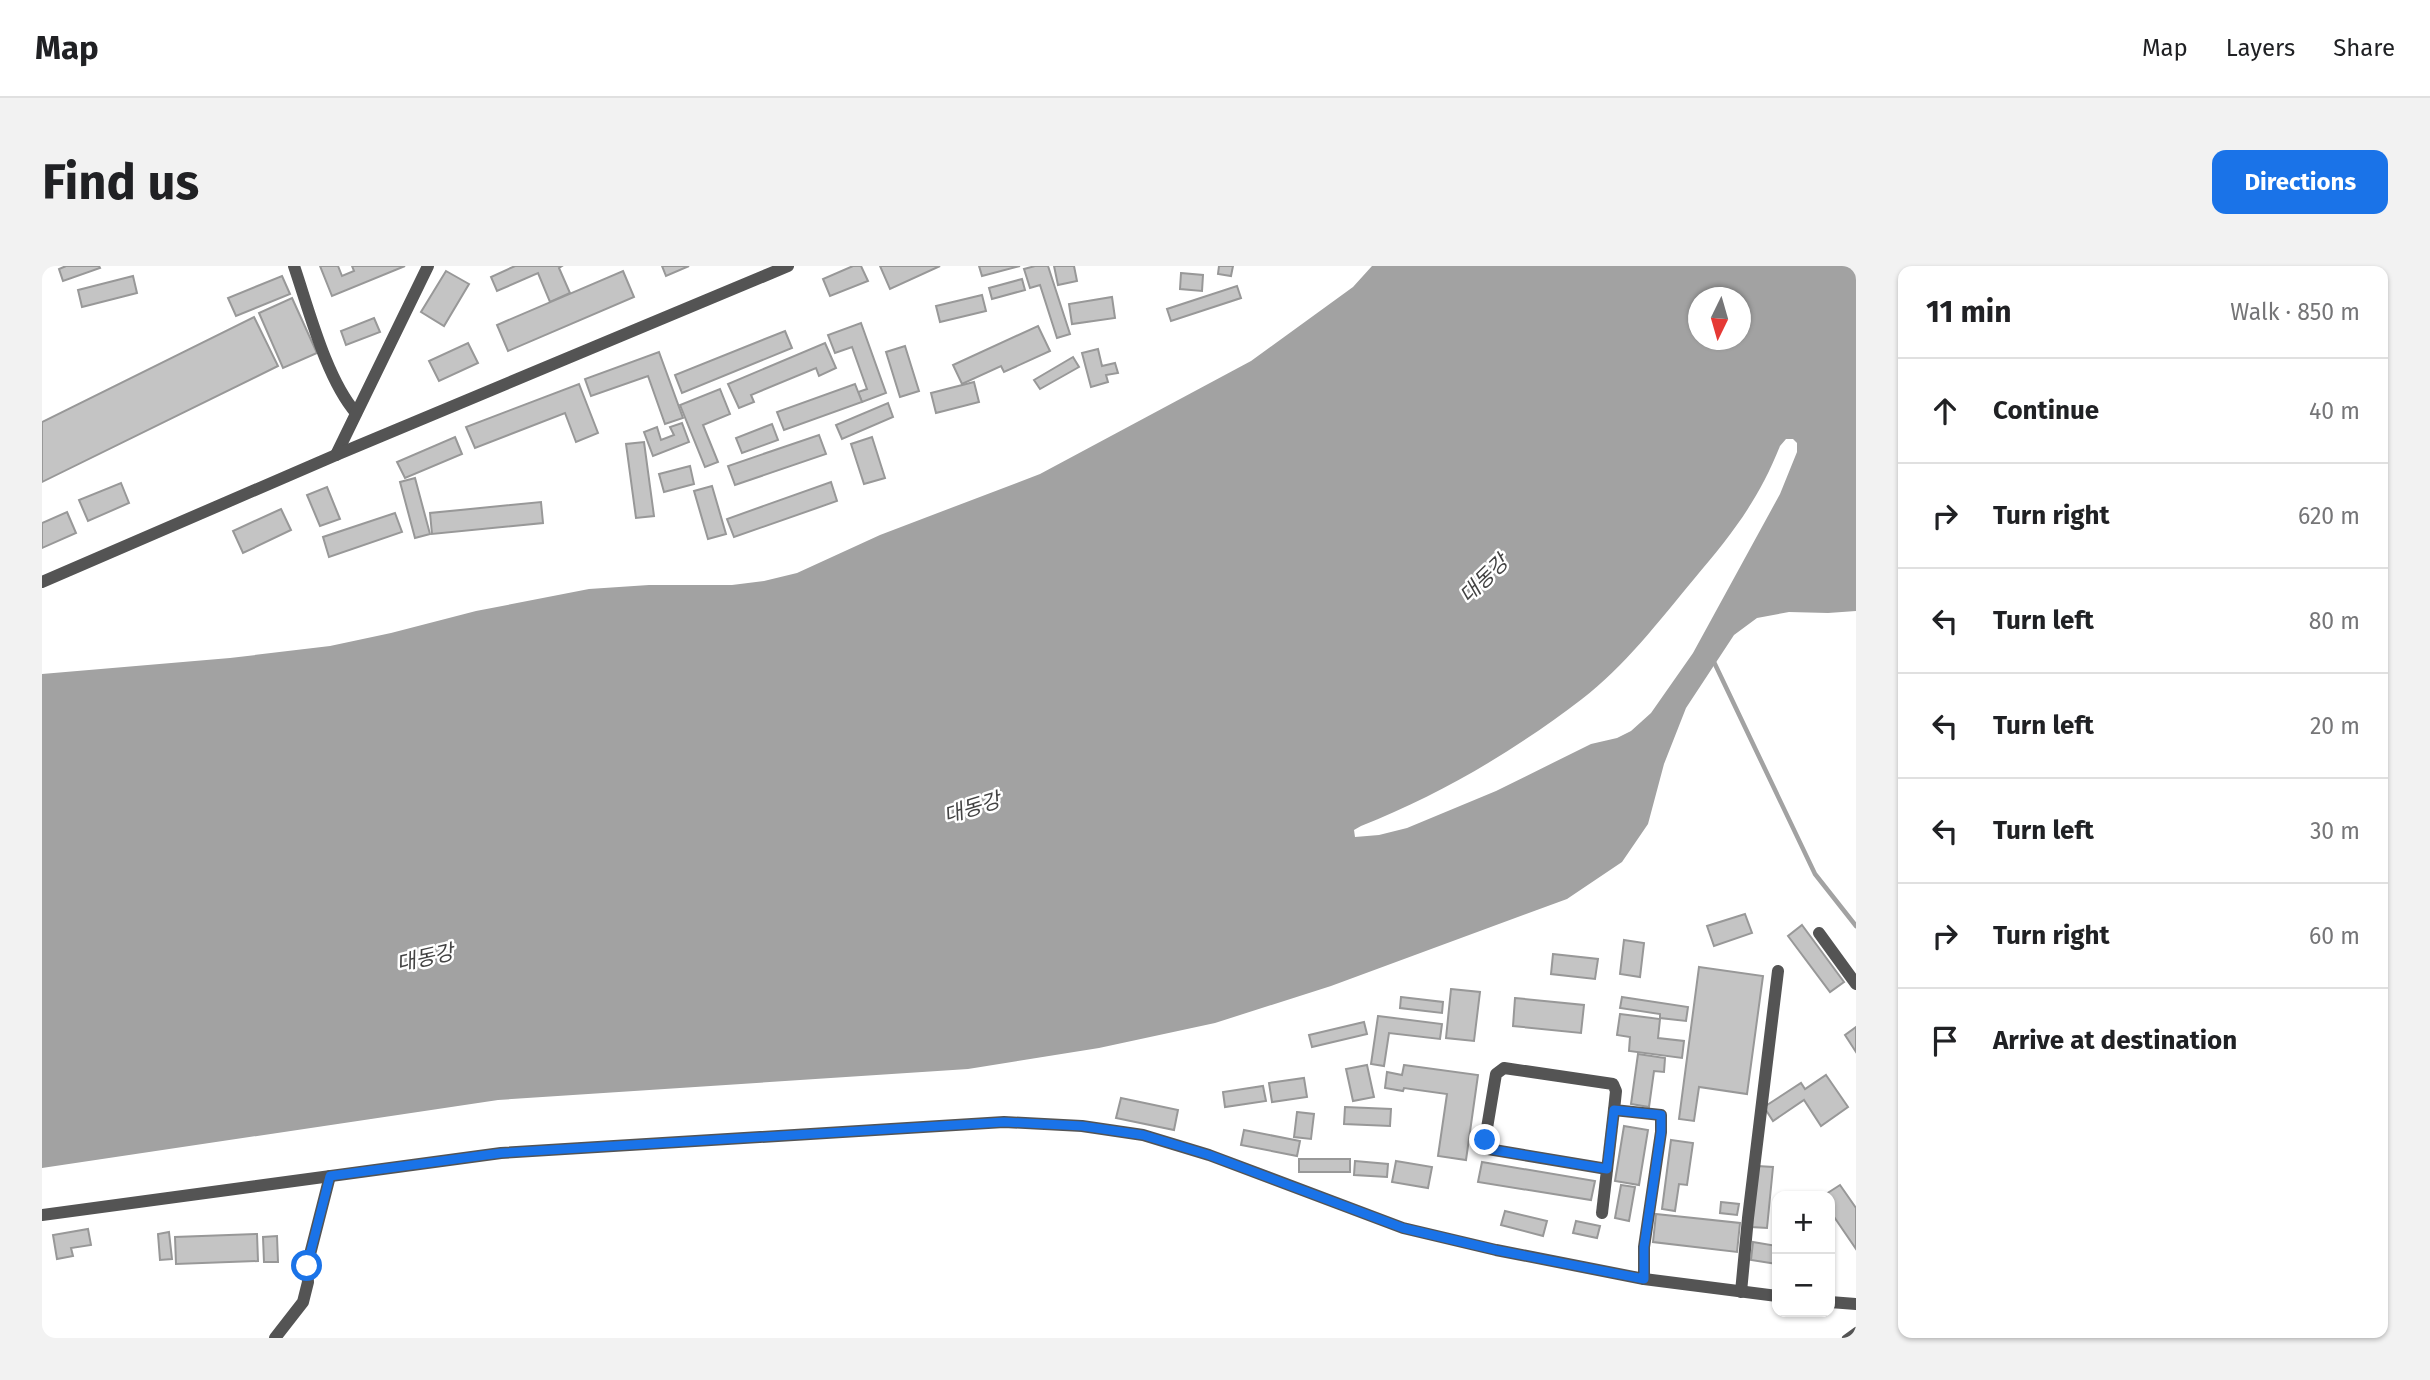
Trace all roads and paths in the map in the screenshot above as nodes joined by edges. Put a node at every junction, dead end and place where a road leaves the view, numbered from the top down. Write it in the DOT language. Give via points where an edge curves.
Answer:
graph roads {
  1 [pos="294,266"];
  2 [pos="428,266"];
  3 [pos="788,266"];
  4 [pos="356,412"];
  5 [pos="336,455"];
  6 [pos="42,582"];
  7 [pos="1819,933"];
  8 [pos="1778,971"];
  9 [pos="1856,984"];
  10 [pos="1614,1110"];
  11 [pos="1607,1169"];
  12 [pos="330,1176"];
  13 [pos="1602,1213"];
  14 [pos="42,1215"];
  15 [pos="1644,1279"];
  16 [pos="1741,1292"];
  17 [pos="1772,1295"];
  18 [pos="1835,1302"];
  19 [pos="1856,1304"];
  20 [pos="1856,1330"];
  21 [pos="275,1338"];
  22 [pos="1845,1338"];
  1 -- 4 [label="street" via="326,357 345,400"];
  2 -- 4 [label="street"];
  3 -- 5 [label="street"];
  4 -- 5 [label="street"];
  5 -- 6 [label="street"];
  7 -- 9 [label="street"];
  8 -- 16 [label="street"];
  10 -- 11 [label="street"];
  10 -- 11 [label="street" via="1613,1084 1504,1068 1496,1074 1485,1140 1488,1149"];
  10 -- 15 [label="street" via="1661,1115"];
  11 -- 13 [label="street"];
  12 -- 14 [label="street"];
  12 -- 15 [label="street" via="501,1153 991,1123 1058,1124 1143,1135 1403,1228"];
  12 -- 21 [label="street" via="307,1266 303,1302"];
  15 -- 16 [label="street"];
  16 -- 17 [label="street"];
  18 -- 19 [label="street"];
  20 -- 22 [label="lane"];
}
